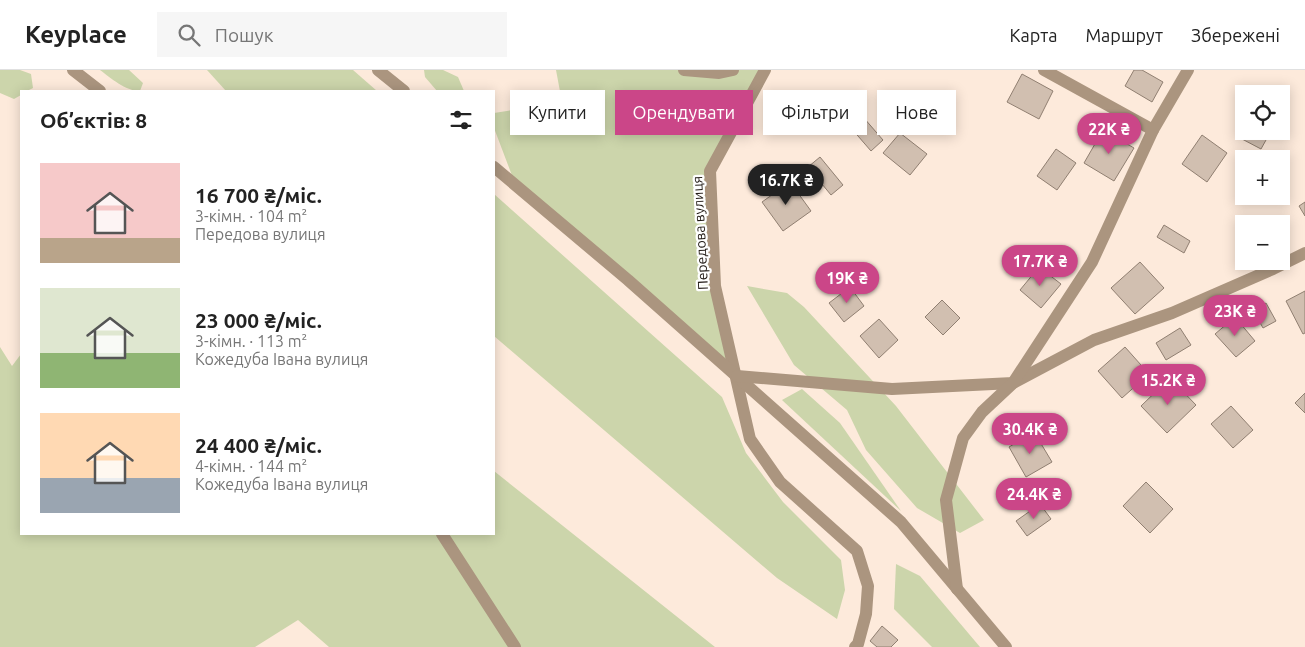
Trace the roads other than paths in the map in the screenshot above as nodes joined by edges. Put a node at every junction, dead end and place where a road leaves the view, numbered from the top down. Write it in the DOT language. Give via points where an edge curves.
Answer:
graph roads {
  1 [pos="73,70"];
  2 [pos="378,70"];
  3 [pos="684,70"];
  4 [pos="733,70"];
  5 [pos="765,70"];
  6 [pos="1044,70"];
  7 [pos="1188,70"];
  8 [pos="99,90"];
  9 [pos="403,90"];
  10 [pos="1153,130"];
  11 [pos="495,168"];
  12 [pos="1305,253"];
  13 [pos="737,376"];
  14 [pos="1013,383"];
  15 [pos="443,535"];
  16 [pos="957,589"];
  17 [pos="515,647"];
  18 [pos="855,647"];
  19 [pos="1006,647"];
  1 -- 8 [label="street"];
  2 -- 9 [label="street"];
  3 -- 4 [label="street" via="719,73"];
  5 -- 13 [label="street, Передова вулиця" via="710,171 715,286"];
  6 -- 10 [label="street"];
  7 -- 10 [label="street"];
  10 -- 14 [label="street" via="1092,262"];
  11 -- 13 [label="street"];
  12 -- 14 [label="street" via="1172,313 1094,340"];
  13 -- 14 [label="street" via="892,389"];
  13 -- 16 [label="street" via="901,522"];
  13 -- 18 [label="street, Передова вулиця" via="750,439 780,482 856,551 868,586 866,614"];
  14 -- 16 [label="street" via="982,412 963,438 946,500"];
  15 -- 17 [label="street"];
  16 -- 19 [label="street"];
}
